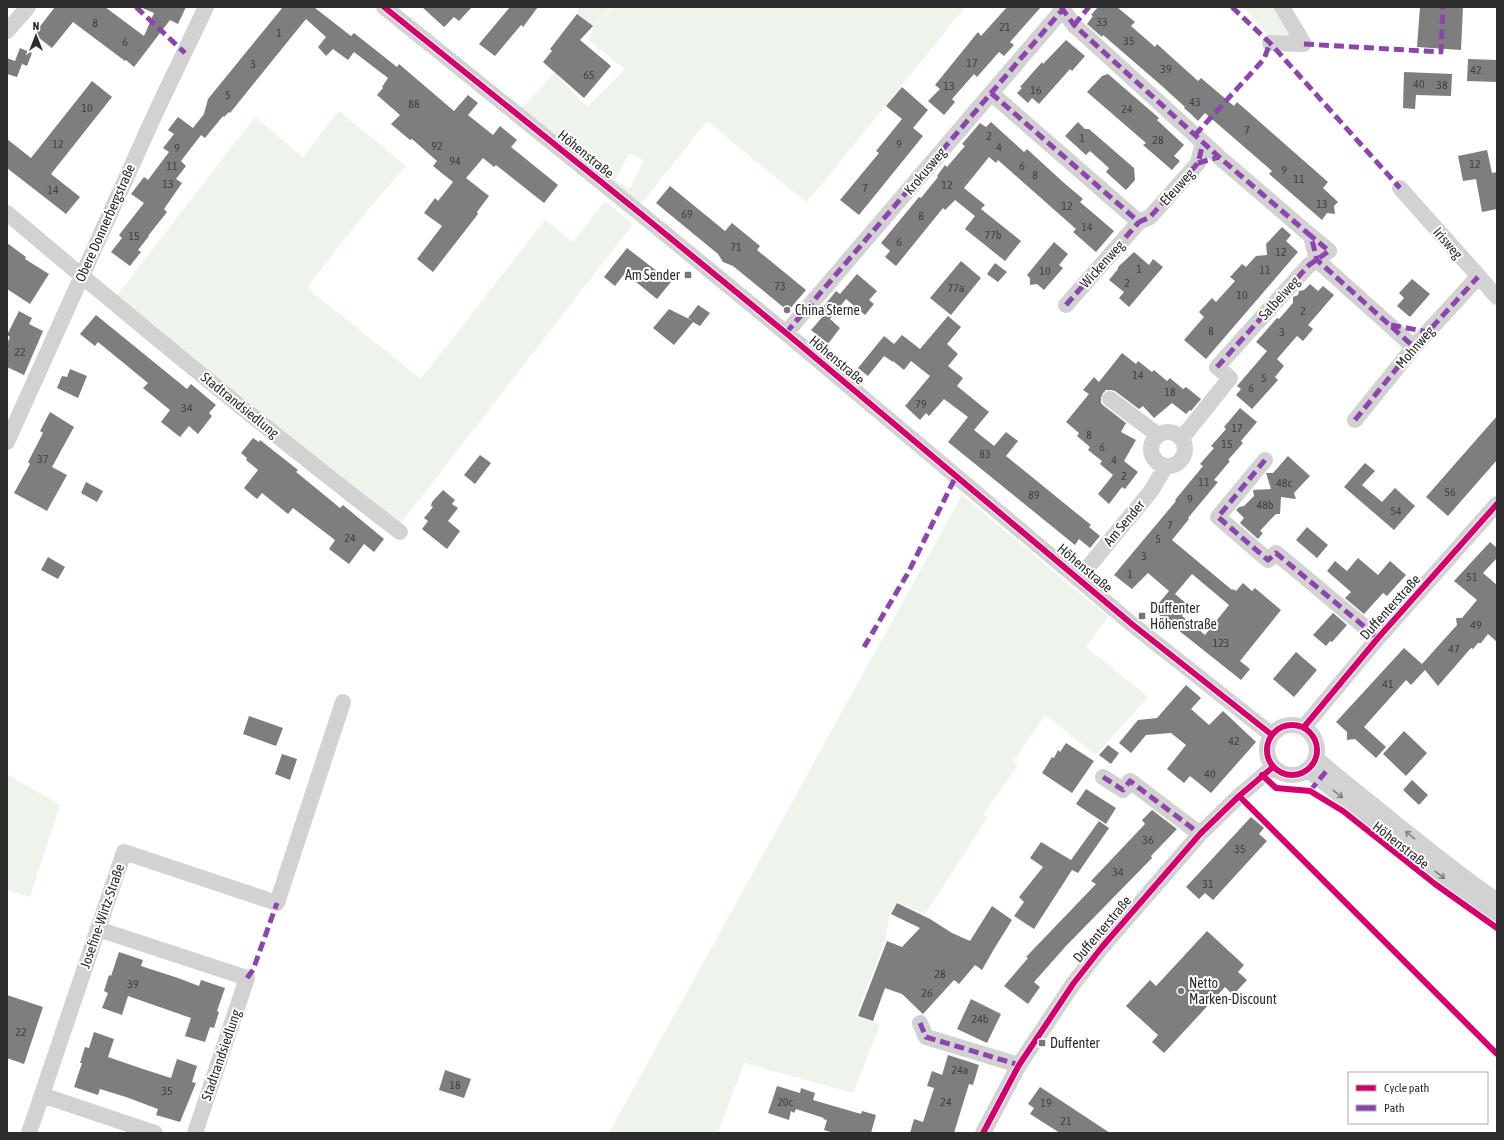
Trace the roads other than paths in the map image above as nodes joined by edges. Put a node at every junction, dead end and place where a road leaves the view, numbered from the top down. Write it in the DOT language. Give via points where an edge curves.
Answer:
graph roads {
  1 [pos="28,7"];
  2 [pos="206,7"];
  3 [pos="384,7"];
  4 [pos="1282,7"];
  5 [pos="1062,8"];
  6 [pos="7,31"];
  7 [pos="1270,43"];
  8 [pos="991,93"];
  9 [pos="1203,142"];
  10 [pos="1219,157"];
  11 [pos="1198,163"];
  12 [pos="1400,188"];
  13 [pos="7,213"];
  14 [pos="1139,222"];
  15 [pos="1317,260"];
  16 [pos="81,276"];
  17 [pos="1478,277"];
  18 [pos="1497,297"];
  19 [pos="1066,305"];
  20 [pos="1391,325"];
  21 [pos="1428,332"];
  22 [pos="786,334"];
  23 [pos="1414,347"];
  24 [pos="1110,399"];
  25 [pos="1355,420"];
  26 [pos="1158,435"];
  27 [pos="1182,438"];
  28 [pos="7,442"];
  29 [pos="1265,460"];
  30 [pos="1166,466"];
  31 [pos="1497,504"];
  32 [pos="400,532"];
  33 [pos="1079,578"];
  34 [pos="1378,638"];
  35 [pos="342,702"];
  36 [pos="1304,727"];
  37 [pos="1272,734"];
  38 [pos="1312,764"];
  39 [pos="1273,767"];
  40 [pos="1103,777"];
  41 [pos="1200,834"];
  42 [pos="1497,901"];
  43 [pos="1497,916"];
  44 [pos="98,929"];
  45 [pos="920,1023"];
  46 [pos="1019,1065"];
  47 [pos="42,1095"];
  48 [pos="29,1133"];
  49 [pos="155,1133"];
  50 [pos="195,1133"];
  51 [pos="984,1133"];
  1 -- 6 [label="street"];
  2 -- 16 [label="street, Obere Donnerbergstraße"];
  3 -- 22 [label="street, Höhenstraße"];
  4 -- 7 [label="street" via="1304,44"];
  5 -- 8 [label="street, Krokusweg"];
  5 -- 9 [label="street, Krokusweg" via="1074,25"];
  8 -- 14 [label="street"];
  8 -- 22 [label="street, Krokusweg"];
  9 -- 10 [label="street"];
  9 -- 11 [label="street, Efeuweg"];
  10 -- 11 [label="street"];
  10 -- 15 [label="street" via="1311,236"];
  11 -- 14 [label="street, Efeuweg" via="1150,217"];
  12 -- 17 [label="street, Irisweg"];
  13 -- 16 [label="street, Stadtrandsiedlung"];
  14 -- 19 [label="street, Wickenweg"];
  15 -- 20 [label="street"];
  15 -- 27 [label="street, Salbeiweg" via="1309,265 1217,367 1230,378"];
  16 -- 28 [label="street, Obere Donnerbergstraße"];
  16 -- 32 [label="street, Stadtrandsiedlung" via="334,482"];
  17 -- 18 [label="street, Irisweg"];
  17 -- 21 [label="street, Mohnweg"];
  20 -- 21 [label="street"];
  20 -- 23 [label="street"];
  21 -- 23 [label="street, Mohnweg"];
  22 -- 33 [label="street, Höhenstraße"];
  23 -- 25 [label="street, Mohnweg"];
  24 -- 26 [label="street"];
  26 -- 27 [label="street" via="1171,432"];
  26 -- 30 [label="street" via="1151,444 1152,456"];
  27 -- 30 [label="street" via="1185,449 1182,460"];
  29 -- 34 [label="street, Duffenterstraße" via="1218,517 1268,560 1276,553"];
  30 -- 33 [label="street, Am Sender" via="1151,491"];
  31 -- 34 [label="street, Duffenterstraße"];
  33 -- 37 [label="street, Höhenstraße" via="1133,625"];
  34 -- 36 [label="street, Duffenterstraße"];
  35 -- 44 [label="street, Josefine-Wirtz-Straße" via="277,903 124,852"];
  36 -- 37 [label="street" via="1286,725"];
  36 -- 38 [label="street" via="1316,740 1317,749"];
  37 -- 39 [label="street" via="1267,745 1267,756"];
  38 -- 39 [label="street" via="1301,774 1293,775"];
  42 -- 38 [label="street, Höhenstraße, one-way" via="1447,865 1337,777"];
  38 -- 43 [label="street, Höhenstraße, one-way" via="1440,875"];
  39 -- 41 [label="street, Duffenterstraße"];
  40 -- 41 [label="street" via="1123,790 1130,781"];
  41 -- 46 [label="street, Duffenterstraße" via="1073,984"];
  44 -- 47 [label="street, Josefine-Wirtz-Straße"];
  44 -- 50 [label="street, Stadtrandsiedlung" via="247,978"];
  45 -- 46 [label="street" via="926,1037"];
  46 -- 51 [label="street, Duffenterstraße"];
  47 -- 48 [label="street, Josefine-Wirtz-Straße"];
  47 -- 49 [label="street"];
}
